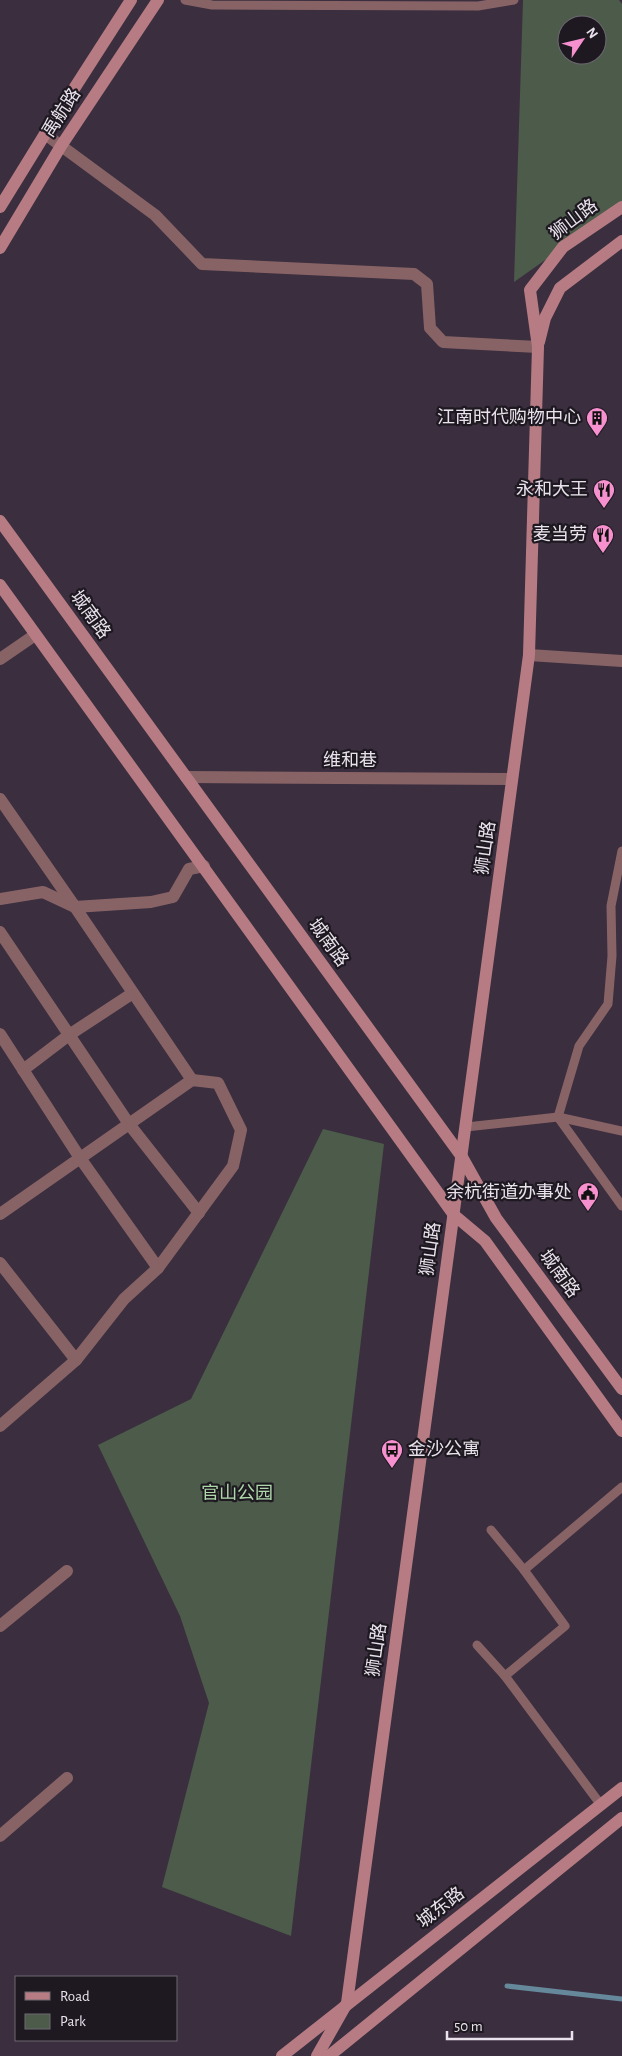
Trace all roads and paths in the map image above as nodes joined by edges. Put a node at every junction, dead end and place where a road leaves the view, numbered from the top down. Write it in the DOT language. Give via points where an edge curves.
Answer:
graph roads {
  1 [pos="131,0"];
  2 [pos="158,0"];
  3 [pos="185,0"];
  4 [pos="514,0"];
  5 [pos="44,134"];
  6 [pos="61,146"];
  7 [pos="0,207"];
  8 [pos="622,207"];
  9 [pos="622,241"];
  10 [pos="0,248"];
  11 [pos="538,347"];
  12 [pos="0,521"];
  13 [pos="0,584"];
  14 [pos="36,635"];
  15 [pos="529,655"];
  16 [pos="0,659"];
  17 [pos="622,661"];
  18 [pos="186,777"];
  19 [pos="512,779"];
  20 [pos="0,799"];
  21 [pos="622,851"];
  22 [pos="204,866"];
  23 [pos="0,899"];
  24 [pos="75,907"];
  25 [pos="0,932"];
  26 [pos="133,993"];
  27 [pos="0,1034"];
  28 [pos="69,1035"];
  29 [pos="23,1070"];
  30 [pos="192,1080"];
  31 [pos="558,1117"];
  32 [pos="129,1124"];
  33 [pos="466,1127"];
  34 [pos="622,1131"];
  35 [pos="462,1157"];
  36 [pos="80,1158"];
  37 [pos="622,1206"];
  38 [pos="199,1213"];
  39 [pos="0,1214"];
  40 [pos="454,1215"];
  41 [pos="0,1263"];
  42 [pos="158,1268"];
  43 [pos="76,1360"];
  44 [pos="622,1389"];
  45 [pos="0,1426"];
  46 [pos="622,1431"];
  47 [pos="622,1488"];
  48 [pos="491,1530"];
  49 [pos="524,1570"];
  50 [pos="67,1571"];
  51 [pos="0,1626"];
  52 [pos="478,1645"];
  53 [pos="504,1676"];
  54 [pos="67,1778"];
  55 [pos="622,1788"];
  56 [pos="601,1805"];
  57 [pos="622,1818"];
  58 [pos="0,1836"];
  59 [pos="347,2003"];
  60 [pos="282,2056"];
  61 [pos="317,2056"];
  62 [pos="329,2056"];
  1 -- 5 [label="main road, 禹航路"];
  2 -- 6 [label="main road, 禹航路"];
  3 -- 4 [label="lane" via="212,6 468,6"];
  5 -- 6 [label="street"];
  5 -- 7 [label="main road, 禹航路"];
  6 -- 10 [label="main road, 禹航路"];
  6 -- 11 [label="street" via="155,215 202,264 414,274 427,284 430,328 443,342"];
  8 -- 11 [label="main road, 狮山路" via="563,247 530,290"];
  9 -- 11 [label="main road, 狮山路" via="560,288 545,318"];
  11 -- 15 [label="main road, 狮山路"];
  12 -- 18 [label="main road, 城南路"];
  13 -- 14 [label="main road"];
  14 -- 16 [label="street"];
  14 -- 22 [label="main road"];
  15 -- 17 [label="street"];
  15 -- 19 [label="main road, 狮山路"];
  18 -- 19 [label="street, 维和巷"];
  18 -- 35 [label="main road, 城南路"];
  19 -- 33 [label="main road, 狮山路"];
  20 -- 24 [label="street"];
  21 -- 31 [label="lane" via="611,906 612,956 608,1004 579,1046"];
  22 -- 24 [label="street" via="189,869 173,896 151,902"];
  22 -- 40 [label="main road"];
  23 -- 24 [label="street" via="43,892"];
  24 -- 26 [label="street"];
  25 -- 28 [label="street"];
  26 -- 28 [label="street"];
  26 -- 30 [label="street"];
  27 -- 29 [label="street"];
  28 -- 29 [label="street"];
  28 -- 32 [label="street"];
  29 -- 36 [label="street"];
  30 -- 32 [label="street"];
  30 -- 38 [label="street" via="218,1083 241,1130 233,1166"];
  31 -- 33 [label="lane"];
  31 -- 34 [label="lane"];
  31 -- 37 [label="lane"];
  32 -- 36 [label="street"];
  32 -- 38 [label="street"];
  33 -- 35 [label="main road, 狮山路"];
  35 -- 40 [label="main road, 狮山路"];
  35 -- 44 [label="main road, 城南路" via="496,1218"];
  36 -- 39 [label="street"];
  36 -- 42 [label="street"];
  38 -- 42 [label="street"];
  40 -- 46 [label="main road" via="485,1241"];
  40 -- 59 [label="main road, 狮山路"];
  41 -- 43 [label="street"];
  42 -- 43 [label="street" via="124,1299"];
  43 -- 45 [label="street"];
  47 -- 49 [label="lane"];
  48 -- 49 [label="lane"];
  49 -- 53 [label="lane" via="565,1626"];
  50 -- 51 [label="street"];
  52 -- 53 [label="lane"];
  53 -- 56 [label="lane"];
  54 -- 58 [label="street"];
  55 -- 56 [label="main road, 城东路"];
  56 -- 59 [label="main road, 城东路"];
  57 -- 62 [label="main road"];
  59 -- 60 [label="main road, 城东路"];
  59 -- 61 [label="main road, 狮山路"];
}
